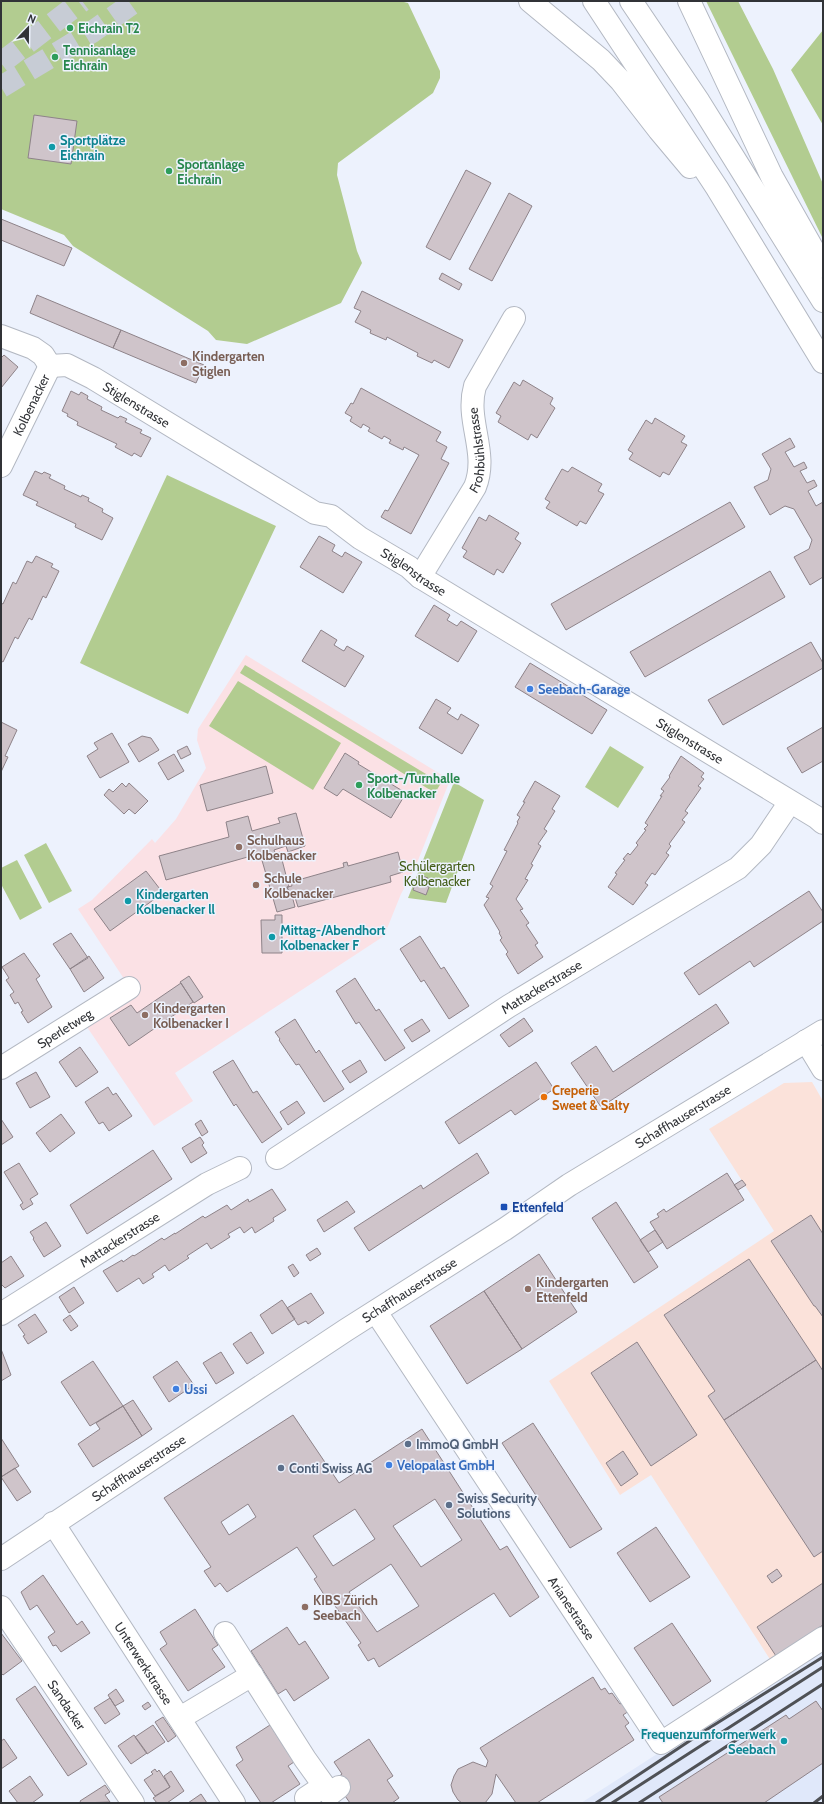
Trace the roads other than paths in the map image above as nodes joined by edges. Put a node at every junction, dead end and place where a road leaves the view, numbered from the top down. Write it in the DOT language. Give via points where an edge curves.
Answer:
graph roads {
  1 [pos="530,1"];
  2 [pos="594,1"];
  3 [pos="631,1"];
  4 [pos="689,1"];
  5 [pos="745,232"];
  6 [pos="823,267"];
  7 [pos="823,300"];
  8 [pos="514,318"];
  9 [pos="1,336"];
  10 [pos="823,362"];
  11 [pos="50,366"];
  12 [pos="1,466"];
  13 [pos="420,577"];
  14 [pos="790,802"];
  15 [pos="823,823"];
  16 [pos="129,988"];
  17 [pos="815,1036"];
  18 [pos="1,1068"];
  19 [pos="823,1069"];
  20 [pos="277,1158"];
  21 [pos="240,1168"];
  22 [pos="376,1312"];
  23 [pos="1,1314"];
  24 [pos="53,1523"];
  25 [pos="1,1559"];
  26 [pos="1,1607"];
  27 [pos="225,1633"];
  28 [pos="823,1638"];
  29 [pos="252,1675"];
  30 [pos="180,1718"];
  31 [pos="306,1798"];
  32 [pos="133,1803"];
  33 [pos="234,1803"];
  1 -- 5 [label="main road" via="596,56 621,81"];
  2 -- 5 [label="main road"];
  3 -- 7 [label="main road" via="699,102"];
  4 -- 6 [label="main road" via="772,177"];
  5 -- 10 [label="main road"];
  8 -- 13 [label="main road, Frohbühlstrasse" via="472,395 480,457 479,476 475,487"];
  9 -- 11 [label="main road" via="33,348 43,355"];
  11 -- 12 [label="main road, Kolbenacker"];
  11 -- 13 [label="main road, Stiglenstrasse" via="67,365 93,378 315,513 331,516"];
  13 -- 14 [label="main road, Stiglenstrasse"];
  14 -- 15 [label="main road, Stiglenstrasse"];
  14 -- 20 [label="main road, Mattackerstrasse" via="761,845 738,868 509,1006"];
  16 -- 18 [label="main road, Sperletweg"];
  17 -- 19 [label="main road"];
  17 -- 22 [label="main road, Schaffhauserstrasse" via="569,1185"];
  21 -- 23 [label="main road, Mattackerstrasse" via="207,1184"];
  22 -- 24 [label="main road, Schaffhauserstrasse"];
  22 -- 28 [label="main road, Arianestrasse" via="661,1743"];
  24 -- 25 [label="main road, Schaffhauserstrasse"];
  24 -- 30 [label="main road, Unterwerkstrasse"];
  26 -- 32 [label="main road, Sandacker"];
  27 -- 29 [label="main road"];
  29 -- 30 [label="main road"];
  29 -- 31 [label="main road" via="332,1786"];
  30 -- 33 [label="main road, Unterwerkstrasse"];
}
